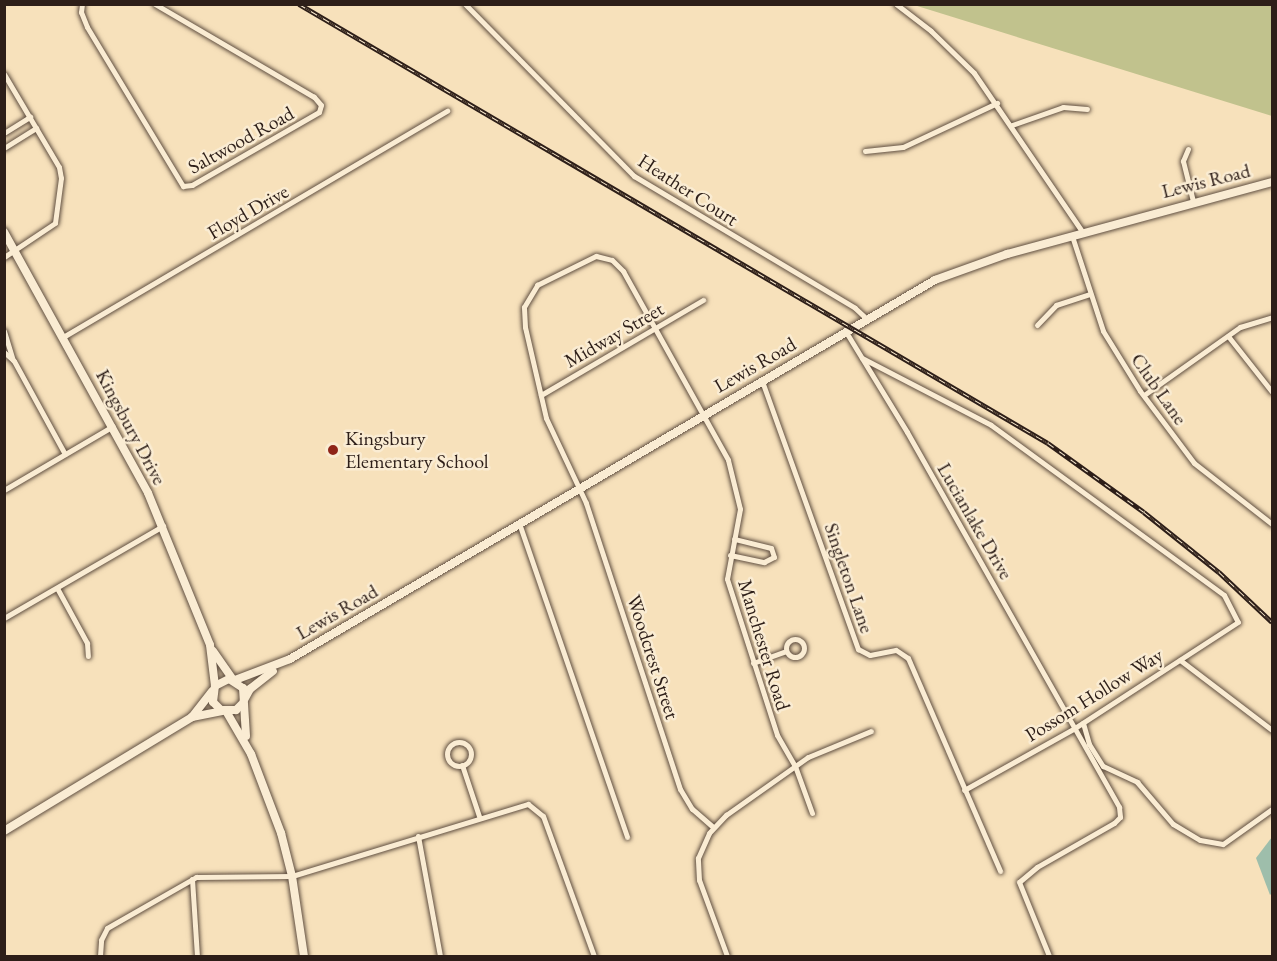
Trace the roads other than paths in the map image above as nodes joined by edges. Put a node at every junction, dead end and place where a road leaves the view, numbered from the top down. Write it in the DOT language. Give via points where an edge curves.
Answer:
graph roads {
  1 [pos="82,4"];
  2 [pos="155,4"];
  3 [pos="465,4"];
  4 [pos="896,4"];
  5 [pos="4,74"];
  6 [pos="997,103"];
  7 [pos="1087,109"];
  8 [pos="447,111"];
  9 [pos="30,117"];
  10 [pos="1012,125"];
  11 [pos="36,128"];
  12 [pos="4,134"];
  13 [pos="4,148"];
  14 [pos="1188,149"];
  15 [pos="865,151"];
  16 [pos="1272,182"];
  17 [pos="1193,201"];
  18 [pos="4,232"];
  19 [pos="1083,233"];
  20 [pos="1072,236"];
  21 [pos="15,250"];
  22 [pos="4,257"];
  23 [pos="1090,294"];
  24 [pos="703,300"];
  25 [pos="1272,317"];
  26 [pos="867,319"];
  27 [pos="1037,325"];
  28 [pos="655,328"];
  29 [pos="4,331"];
  30 [pos="846,332"];
  31 [pos="1228,336"];
  32 [pos="63,337"];
  33 [pos="4,352"];
  34 [pos="862,357"];
  35 [pos="14,362"];
  36 [pos="762,381"];
  37 [pos="1272,392"];
  38 [pos="541,395"];
  39 [pos="1144,395"];
  40 [pos="706,413"];
  41 [pos="113,426"];
  42 [pos="65,454"];
  43 [pos="579,486"];
  44 [pos="4,490"];
  45 [pos="518,522"];
  46 [pos="1272,524"];
  47 [pos="163,526"];
  48 [pos="734,539"];
  49 [pos="730,555"];
  50 [pos="57,588"];
  51 [pos="4,618"];
  52 [pos="210,645"];
  53 [pos="786,651"];
  54 [pos="88,657"];
  55 [pos="290,659"];
  56 [pos="1180,660"];
  57 [pos="753,663"];
  58 [pos="234,680"];
  59 [pos="214,688"];
  60 [pos="243,702"];
  61 [pos="225,711"];
  62 [pos="192,717"];
  63 [pos="1083,723"];
  64 [pos="1075,728"];
  65 [pos="1272,730"];
  66 [pos="871,731"];
  67 [pos="251,754"];
  68 [pos="462,765"];
  69 [pos="795,766"];
  70 [pos="964,790"];
  71 [pos="1272,809"];
  72 [pos="812,813"];
  73 [pos="479,816"];
  74 [pos="713,827"];
  75 [pos="4,831"];
  76 [pos="418,836"];
  77 [pos="627,837"];
  78 [pos="1000,871"];
  79 [pos="292,876"];
  80 [pos="192,879"];
  81 [pos="100,957"];
  82 [pos="197,957"];
  83 [pos="304,957"];
  84 [pos="440,957"];
  85 [pos="594,957"];
  86 [pos="727,957"];
  87 [pos="1049,957"];
  1 -- 2 [label="street, Saltwood Road" via="87,27 183,186 192,185 319,112 321,105 314,97"];
  3 -- 26 [label="street, Heather Court" via="639,181 855,308"];
  4 -- 6 [label="street" via="962,59"];
  5 -- 9 [label="street"];
  6 -- 10 [label="street"];
  6 -- 15 [label="street" via="903,147"];
  7 -- 10 [label="street" via="1063,107"];
  8 -- 32 [label="street, Floyd Drive"];
  9 -- 11 [label="street"];
  9 -- 12 [label="street"];
  10 -- 19 [label="street"];
  11 -- 13 [label="street"];
  11 -- 21 [label="street" via="60,172 56,217 50,229"];
  14 -- 17 [label="street" via="1183,161"];
  16 -- 17 [label="street, Lewis Road"];
  17 -- 19 [label="street, Lewis Road"];
  18 -- 21 [label="street, Kingsbury Drive"];
  19 -- 20 [label="street, Lewis Road"];
  20 -- 23 [label="street, Club Lane"];
  20 -- 26 [label="street, Lewis Road" via="959,270"];
  21 -- 22 [label="street"];
  21 -- 32 [label="street, Kingsbury Drive"];
  23 -- 27 [label="street" via="1056,305"];
  23 -- 39 [label="street, Club Lane" via="1103,331"];
  24 -- 28 [label="street, Midway Street"];
  25 -- 31 [label="street" via="1247,324"];
  26 -- 30 [label="street, Lewis Road"];
  28 -- 38 [label="street, Midway Street"];
  28 -- 38 [label="street, Manchester Road" via="623,271 607,258 583,260 537,285 523,315"];
  28 -- 40 [label="street, Manchester Road"];
  29 -- 35 [label="street"];
  30 -- 34 [label="street, Lucianlake Drive"];
  30 -- 36 [label="street, Lewis Road"];
  31 -- 37 [label="street"];
  31 -- 39 [label="street"];
  32 -- 41 [label="street, Kingsbury Drive"];
  33 -- 35 [label="street"];
  34 -- 56 [label="street, Possom Hollow Way" via="991,425 1224,595 1238,622"];
  34 -- 64 [label="street, Lucianlake Drive"];
  35 -- 42 [label="street"];
  36 -- 40 [label="street, Lewis Road"];
  36 -- 70 [label="street, Singleton Lane" via="858,649 870,655 896,650 908,658"];
  38 -- 43 [label="street, Woodcrest Street" via="551,432"];
  39 -- 46 [label="street, Club Lane" via="1194,463"];
  40 -- 43 [label="street, Lewis Road"];
  40 -- 48 [label="street, Manchester Road" via="738,491 740,517"];
  41 -- 42 [label="street"];
  41 -- 47 [label="street, Kingsbury Drive"];
  42 -- 44 [label="street"];
  43 -- 45 [label="street, Lewis Road"];
  43 -- 74 [label="street, Woodcrest Street" via="680,789 692,809"];
  45 -- 55 [label="street, Lewis Road"];
  45 -- 77 [label="street"];
  47 -- 50 [label="street"];
  47 -- 52 [label="street, Kingsbury Drive"];
  48 -- 49 [label="street, Manchester Road"];
  48 -- 49 [label="street" via="771,548 774,557 768,562"];
  49 -- 57 [label="street, Manchester Road" via="727,579"];
  50 -- 51 [label="street"];
  50 -- 54 [label="street" via="87,643"];
  52 -- 58 [label="street, Kingsbury Drive"];
  52 -- 59 [label="street, Kingsbury Drive"];
  53 -- 57 [label="street"];
  55 -- 58 [label="street, Lewis Road"];
  55 -- 60 [label="street, Lewis Road" via="250,689"];
  56 -- 63 [label="street, Possom Hollow Way"];
  56 -- 65 [label="street"];
  57 -- 69 [label="street, Manchester Road" via="777,735"];
  58 -- 59 [label="street" via="224,680"];
  58 -- 60 [label="street, Kingsbury Drive" via="243,688"];
  59 -- 61 [label="street, Kingsbury Drive" via="213,702"];
  59 -- 62 [label="street"];
  60 -- 61 [label="street" via="236,710"];
  60 -- 67 [label="street, Kingsbury Drive"];
  61 -- 62 [label="street"];
  61 -- 67 [label="street, Kingsbury Drive"];
  62 -- 75 [label="street"];
  63 -- 64 [label="street, Possom Hollow Way"];
  63 -- 71 [label="street" via="1089,744 1103,766 1137,782 1173,824 1200,840 1223,844"];
  64 -- 70 [label="street, Possom Hollow Way"];
  64 -- 87 [label="street, Lucianlake Drive" via="1120,813 1114,823 1037,867 1019,882"];
  66 -- 69 [label="street" via="825,747"];
  67 -- 79 [label="street, Kingsbury Drive"];
  68 -- 68 [label="street" via="470,752 465,744 456,742 448,748 447,758 454,765"];
  68 -- 73 [label="street"];
  69 -- 72 [label="street, Manchester Road"];
  69 -- 74 [label="street"];
  70 -- 78 [label="street, Singleton Lane"];
  73 -- 76 [label="street"];
  73 -- 85 [label="street" via="522,804 540,811"];
  74 -- 86 [label="street" via="698,864"];
  76 -- 79 [label="street"];
  76 -- 84 [label="street"];
  79 -- 80 [label="street"];
  79 -- 83 [label="street, Kingsbury Drive"];
  80 -- 81 [label="street" via="107,928 101,940"];
  80 -- 82 [label="street"];
}
